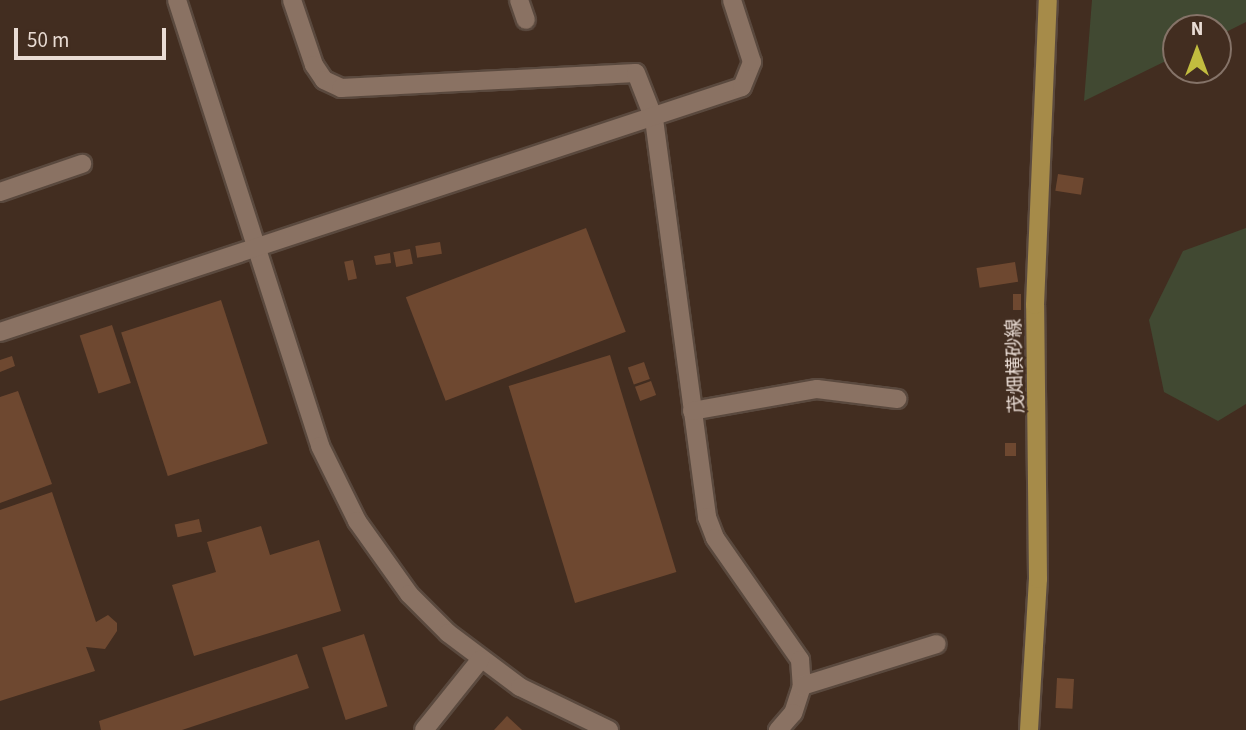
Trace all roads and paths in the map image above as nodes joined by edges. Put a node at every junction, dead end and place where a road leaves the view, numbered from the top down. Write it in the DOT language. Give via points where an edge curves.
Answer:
graph roads {
  1 [pos="177,0"];
  2 [pos="292,0"];
  3 [pos="519,0"];
  4 [pos="732,0"];
  5 [pos="1048,0"];
  6 [pos="526,20"];
  7 [pos="654,119"];
  8 [pos="82,164"];
  9 [pos="0,192"];
  10 [pos="257,245"];
  11 [pos="0,332"];
  12 [pos="897,399"];
  13 [pos="692,411"];
  14 [pos="937,644"];
  15 [pos="480,660"];
  16 [pos="802,686"];
  17 [pos="424,730"];
  18 [pos="609,730"];
  19 [pos="778,730"];
  20 [pos="1029,730"];
  1 -- 10 [label="street"];
  2 -- 7 [label="street" via="314,65 324,80 341,88 636,73"];
  3 -- 6 [label="street"];
  4 -- 7 [label="street" via="752,62 742,88"];
  5 -- 20 [label="main road, 茂畑横砂線" via="1036,250 1040,501"];
  7 -- 10 [label="street"];
  7 -- 13 [label="street" via="685,327"];
  8 -- 9 [label="street"];
  10 -- 11 [label="street"];
  10 -- 15 [label="street" via="320,446 357,521 409,594"];
  12 -- 13 [label="street" via="817,389"];
  13 -- 16 [label="street" via="705,507 715,538 800,660"];
  14 -- 16 [label="street"];
  15 -- 17 [label="street"];
  15 -- 18 [label="street" via="520,687"];
  16 -- 19 [label="street" via="793,713"];
}
